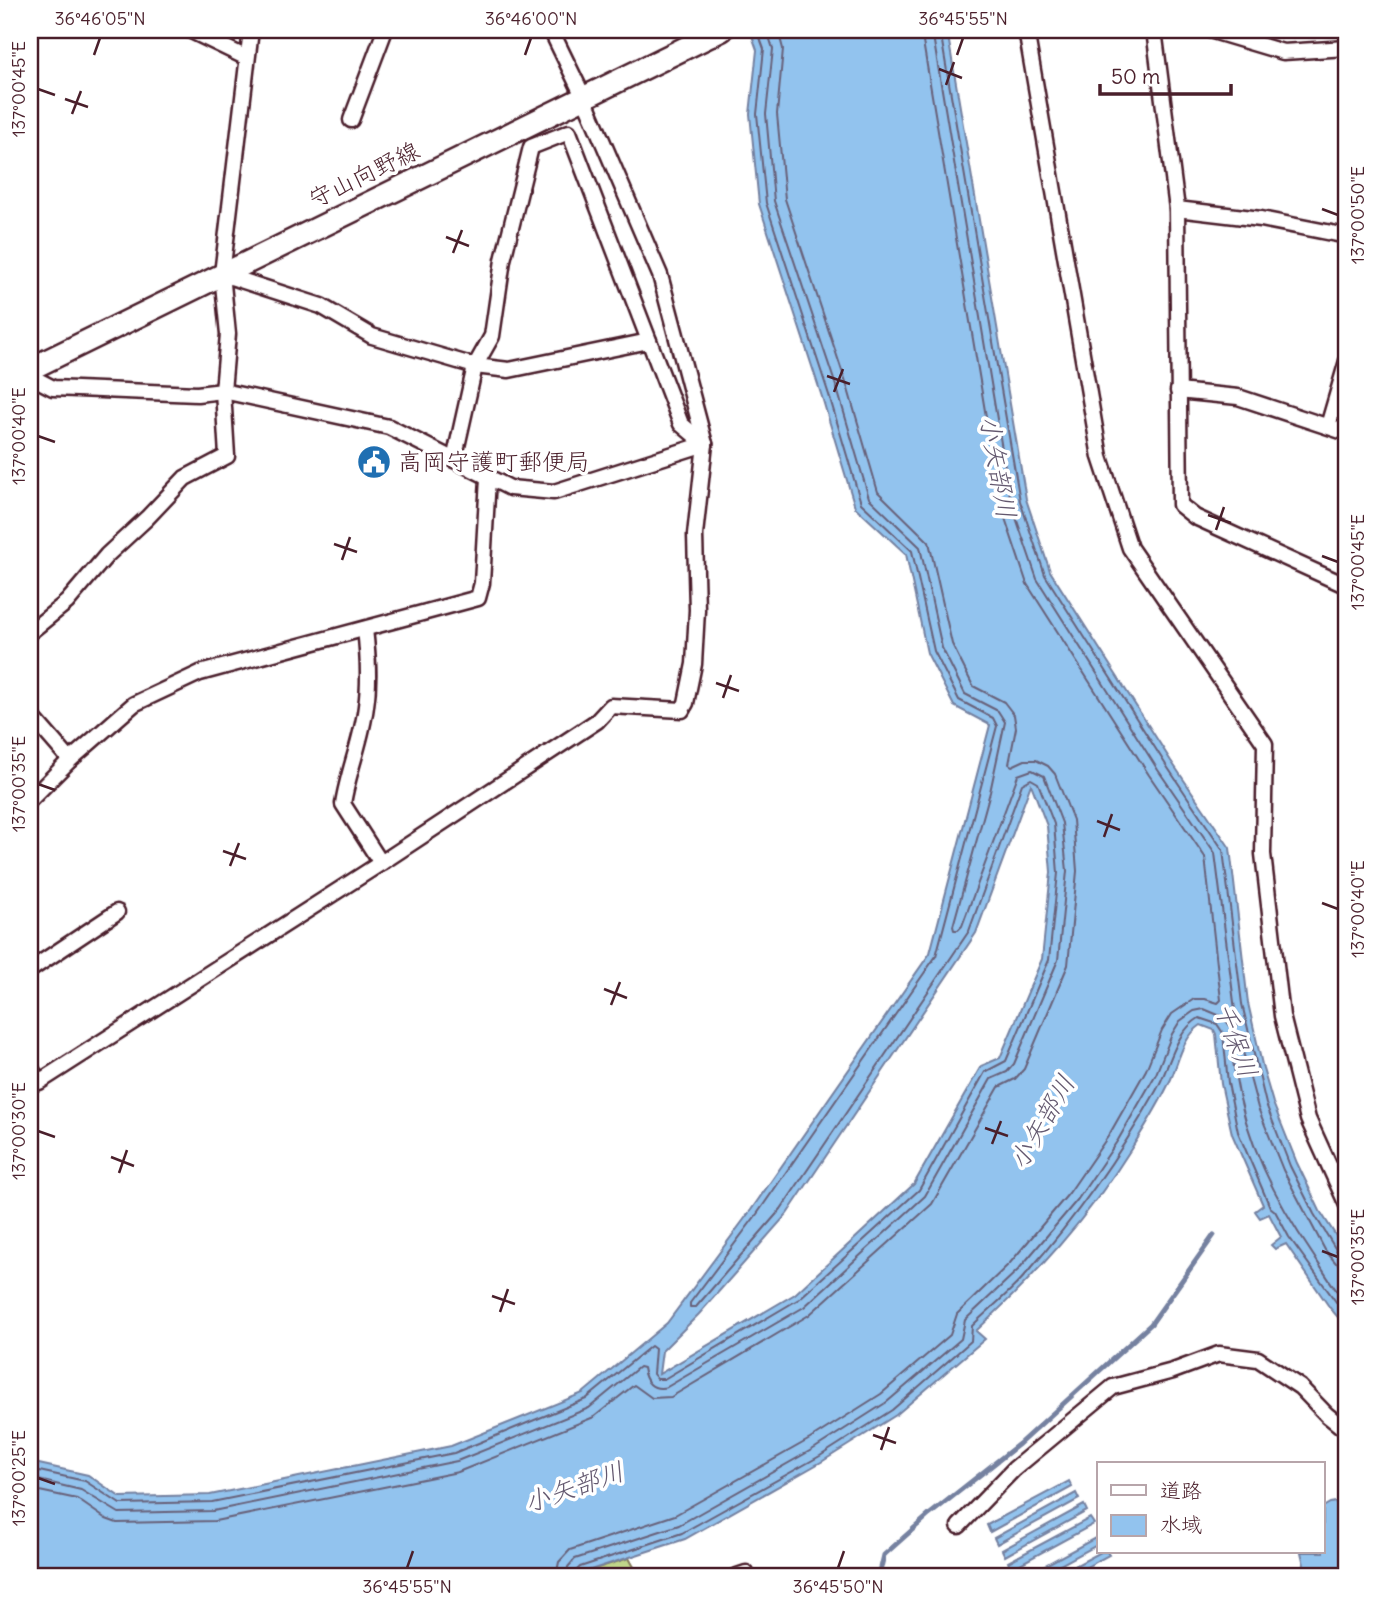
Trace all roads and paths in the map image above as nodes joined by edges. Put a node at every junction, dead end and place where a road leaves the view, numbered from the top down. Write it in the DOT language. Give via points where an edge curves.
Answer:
graph roads {
  1 [pos="190,30"];
  2 [pos="251,30"];
  3 [pos="386,30"];
  4 [pos="551,30"];
  5 [pos="722,30"];
  6 [pos="1026,30"];
  7 [pos="1154,30"];
  8 [pos="1209,30"];
  9 [pos="1347,48"];
  10 [pos="247,58"];
  11 [pos="589,95"];
  12 [pos="351,120"];
  13 [pos="1177,209"];
  14 [pos="1347,236"];
  15 [pos="222,274"];
  16 [pos="649,341"];
  17 [pos="1347,361"];
  18 [pos="475,366"];
  19 [pos="30,369"];
  20 [pos="30,376"];
  21 [pos="223,391"];
  22 [pos="1178,391"];
  23 [pos="1328,426"];
  24 [pos="1347,433"];
  25 [pos="705,444"];
  26 [pos="454,460"];
  27 [pos="488,478"];
  28 [pos="1347,586"];
  29 [pos="365,629"];
  30 [pos="30,632"];
  31 [pos="30,714"];
  32 [pos="70,760"];
  33 [pos="30,800"];
  34 [pos="381,863"];
  35 [pos="117,912"];
  36 [pos="30,970"];
  37 [pos="30,1067"];
  38 [pos="1347,1205"];
  39 [pos="1347,1431"];
  40 [pos="959,1526"];
  1 -- 10 [label="street"];
  2 -- 10 [label="street"];
  3 -- 12 [label="street"];
  4 -- 11 [label="street"];
  5 -- 11 [label="main road, 守山向野線"];
  6 -- 38 [label="street" via="1100,457 1130,548 1265,744 1263,855 1282,1016 1308,1119"];
  7 -- 13 [label="street"];
  8 -- 9 [label="street" via="1283,52"];
  10 -- 15 [label="street"];
  11 -- 15 [label="main road, 守山向野線"];
  11 -- 25 [label="street" via="660,275"];
  13 -- 14 [label="street"];
  13 -- 22 [label="street"];
  15 -- 18 [label="street" via="321,306 372,336"];
  15 -- 19 [label="main road, 守山向野線"];
  15 -- 21 [label="street" via="228,334"];
  16 -- 18 [label="street" via="509,370"];
  16 -- 18 [label="street" via="569,132 531,147 503,260 492,336"];
  16 -- 25 [label="street" via="681,424"];
  17 -- 23 [label="street"];
  18 -- 26 [label="street"];
  20 -- 21 [label="street" via="52,388"];
  21 -- 26 [label="street" via="389,427"];
  21 -- 30 [label="street" via="227,456 185,478 67,602"];
  22 -- 23 [label="street" via="1238,397"];
  22 -- 28 [label="street" via="1180,505 1195,517"];
  23 -- 24 [label="street"];
  25 -- 27 [label="street" via="554,492 510,488"];
  25 -- 34 [label="street" via="695,535 694,664 682,710 611,706 597,721"];
  26 -- 27 [label="street"];
  27 -- 29 [label="street" via="478,598"];
  29 -- 32 [label="street" via="200,673 134,704"];
  29 -- 34 [label="street" via="369,664 366,707 343,804"];
  31 -- 32 [label="street"];
  32 -- 33 [label="street"];
  34 -- 37 [label="street" via="39,1082"];
  35 -- 36 [label="street"];
  39 -- 40 [label="street" via="1300,1387 1258,1359 1219,1354 1113,1387 1014,1469"];
}
